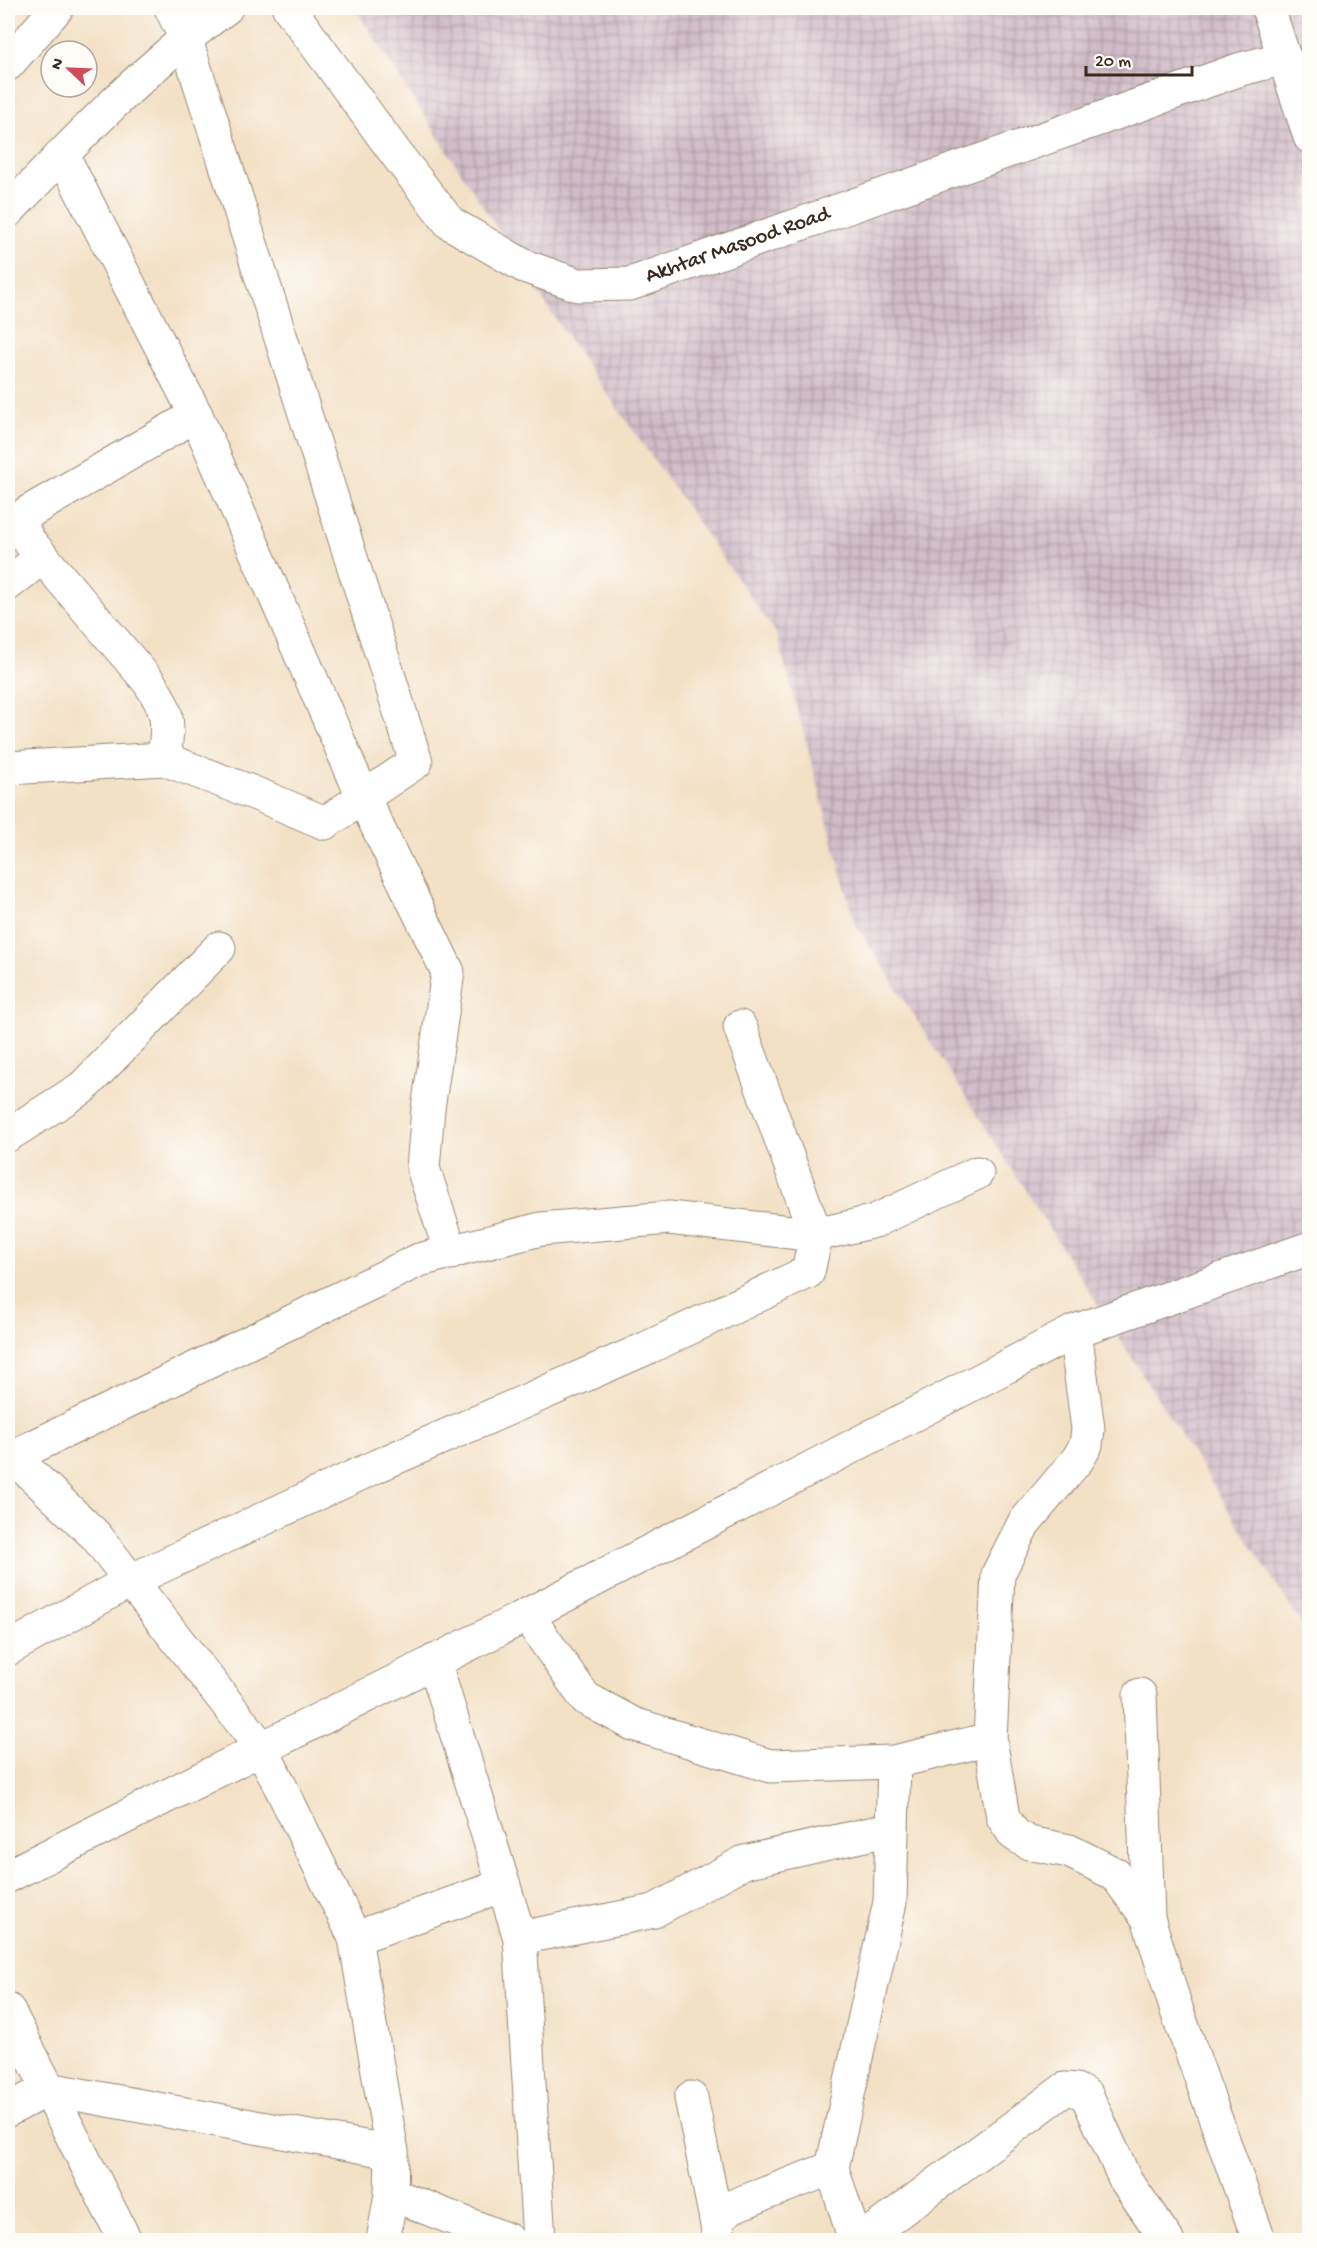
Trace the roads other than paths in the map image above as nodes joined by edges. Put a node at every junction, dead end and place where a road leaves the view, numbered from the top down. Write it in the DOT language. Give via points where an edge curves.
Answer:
graph roads {
  1 [pos="57,8"];
  2 [pos="171,8"];
  3 [pos="226,8"];
  4 [pos="289,8"];
  5 [pos="1269,8"];
  6 [pos="185,38"];
  7 [pos="1285,58"];
  8 [pos="8,64"];
  9 [pos="1310,137"];
  10 [pos="62,154"];
  11 [pos="8,211"];
  12 [pos="196,415"];
  13 [pos="14,515"];
  14 [pos="42,557"];
  15 [pos="8,584"];
  16 [pos="164,759"];
  17 [pos="8,768"];
  18 [pos="363,797"];
  19 [pos="219,948"];
  20 [pos="740,1027"];
  21 [pos="8,1135"];
  22 [pos="977,1173"];
  23 [pos="816,1235"];
  24 [pos="1310,1248"];
  25 [pos="451,1252"];
  26 [pos="1075,1331"];
  27 [pos="9,1456"];
  28 [pos="130,1581"];
  29 [pos="526,1615"];
  30 [pos="8,1649"];
  31 [pos="434,1661"];
  32 [pos="1140,1695"];
  33 [pos="990,1739"];
  34 [pos="261,1747"];
  35 [pos="894,1762"];
  36 [pos="892,1828"];
  37 [pos="8,1876"];
  38 [pos="504,1885"];
  39 [pos="1148,1918"];
  40 [pos="355,1938"];
  41 [pos="520,1938"];
  42 [pos="8,2010"];
  43 [pos="48,2090"];
  44 [pos="691,2098"];
  45 [pos="8,2110"];
  46 [pos="392,2152"];
  47 [pos="832,2168"];
  48 [pos="391,2194"];
  49 [pos="717,2230"];
  50 [pos="125,2241"];
  51 [pos="383,2241"];
  52 [pos="508,2241"];
  53 [pos="539,2241"];
  54 [pos="855,2241"];
  55 [pos="861,2241"];
  56 [pos="1167,2241"];
  57 [pos="1259,2241"];
  1 -- 8 [label="street"];
  2 -- 6 [label="street"];
  3 -- 6 [label="street"];
  4 -- 7 [label="street, Akhtar Masood Road" via="450,223 524,266 578,285 630,284 1240,69"];
  5 -- 7 [label="street"];
  6 -- 10 [label="street"];
  6 -- 18 [label="street" via="416,762"];
  7 -- 9 [label="street"];
  10 -- 11 [label="street"];
  10 -- 12 [label="street"];
  12 -- 13 [label="street" via="27,513"];
  12 -- 18 [label="street"];
  13 -- 14 [label="street"];
  14 -- 15 [label="street"];
  14 -- 16 [label="street" via="162,702 167,719"];
  16 -- 17 [label="street"];
  16 -- 18 [label="street" via="325,823"];
  18 -- 25 [label="street" via="448,972 423,1168"];
  19 -- 21 [label="street" via="82,1088"];
  20 -- 23 [label="street"];
  22 -- 23 [label="street" via="875,1221"];
  23 -- 25 [label="street" via="669,1218 541,1229"];
  23 -- 28 [label="street" via="808,1272"];
  24 -- 26 [label="street"];
  25 -- 27 [label="street" via="419,1260"];
  26 -- 29 [label="street"];
  26 -- 33 [label="street" via="1088,1429 1086,1444 1024,1523 998,1574"];
  27 -- 28 [label="street" via="96,1536"];
  28 -- 30 [label="street"];
  28 -- 34 [label="street"];
  29 -- 31 [label="street"];
  29 -- 35 [label="street" via="585,1698 633,1724 770,1766"];
  31 -- 34 [label="street"];
  31 -- 38 [label="street"];
  32 -- 39 [label="street"];
  33 -- 35 [label="street"];
  33 -- 39 [label="street" via="1003,1817 1014,1834 1029,1843 1069,1851 1115,1874"];
  34 -- 37 [label="street"];
  34 -- 40 [label="street"];
  35 -- 36 [label="street"];
  36 -- 41 [label="street" via="744,1862 654,1911"];
  36 -- 47 [label="street" via="890,1902"];
  38 -- 40 [label="street"];
  38 -- 41 [label="street"];
  39 -- 57 [label="street"];
  40 -- 46 [label="street"];
  41 -- 53 [label="street"];
  42 -- 43 [label="street"];
  43 -- 45 [label="street"];
  43 -- 46 [label="street"];
  43 -- 50 [label="street"];
  44 -- 49 [label="street"];
  46 -- 48 [label="street"];
  47 -- 49 [label="street" via="733,2206"];
  47 -- 54 [label="street"];
  48 -- 51 [label="street"];
  48 -- 52 [label="street"];
  55 -- 56 [label="street" via="1065,2089 1088,2097 1125,2179"];
}
